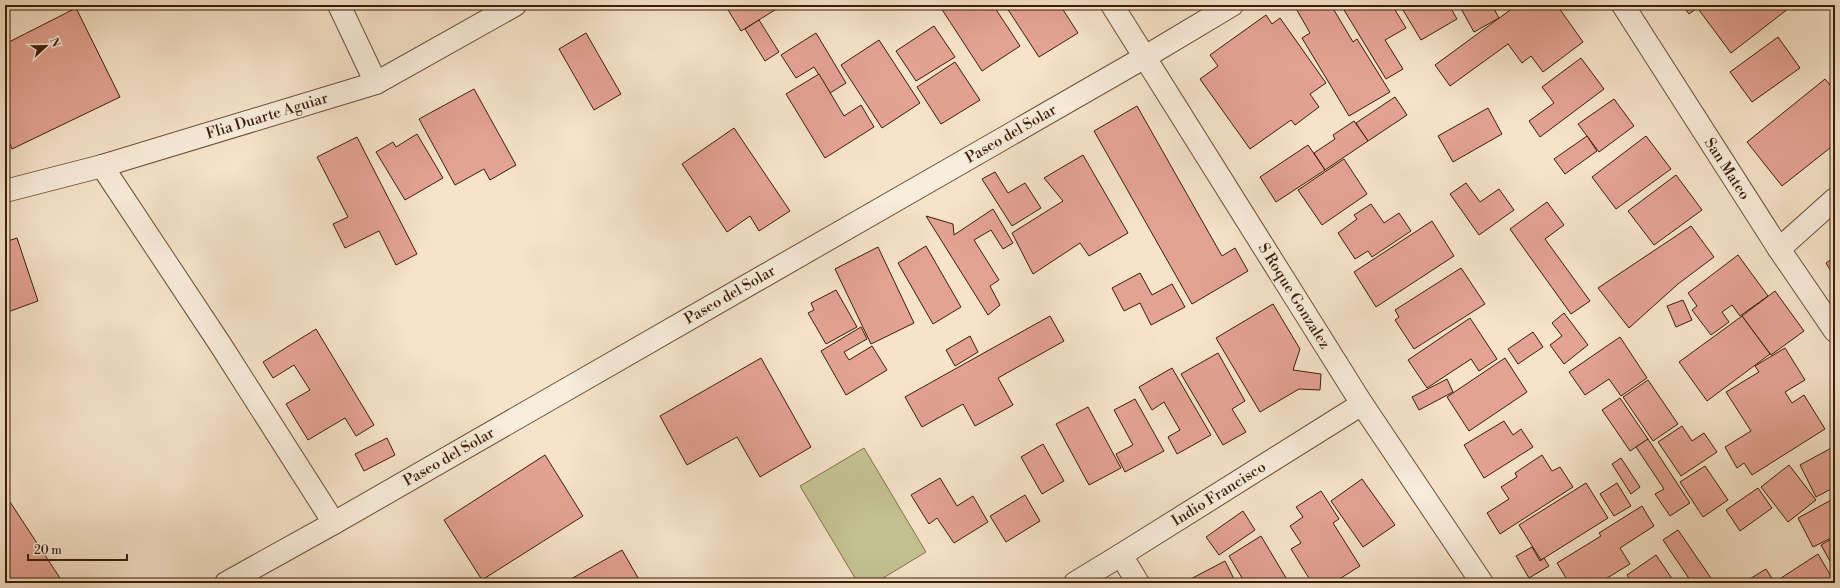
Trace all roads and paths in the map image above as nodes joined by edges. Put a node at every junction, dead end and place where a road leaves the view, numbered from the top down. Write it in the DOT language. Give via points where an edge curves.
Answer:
graph roads {
  1 [pos="339,5"];
  2 [pos="515,5"];
  3 [pos="1112,5"];
  4 [pos="1232,5"];
  5 [pos="1623,5"];
  6 [pos="1145,57"];
  7 [pos="376,83"];
  8 [pos="102,166"];
  9 [pos="5,191"];
  10 [pos="1835,199"];
  11 [pos="1779,249"];
  12 [pos="1835,331"];
  13 [pos="1362,404"];
  14 [pos="334,523"];
  15 [pos="1121,556"];
  16 [pos="226,583"];
  17 [pos="1075,583"];
  18 [pos="1138,583"];
  19 [pos="1482,583"];
  1 -- 7 [label="street"];
  2 -- 7 [label="street, Flia Duarte Aguiar"];
  3 -- 6 [label="street, S Roque Gonzalez"];
  4 -- 6 [label="street, Paseo del Solar"];
  5 -- 11 [label="street, San Mateo"];
  6 -- 13 [label="street, S Roque Gonzalez"];
  6 -- 14 [label="street, Paseo del Solar"];
  7 -- 8 [label="street, Flia Duarte Aguiar"];
  8 -- 9 [label="street, Flia Duarte Aguiar"];
  8 -- 14 [label="street"];
  10 -- 11 [label="street"];
  11 -- 12 [label="street, San Mateo"];
  13 -- 15 [label="street, Indio Francisco"];
  13 -- 19 [label="street, S Roque Gonzalez"];
  14 -- 16 [label="street, Paseo del Solar"];
  15 -- 17 [label="street, Indio Francisco"];
  15 -- 18 [label="street"];
}
